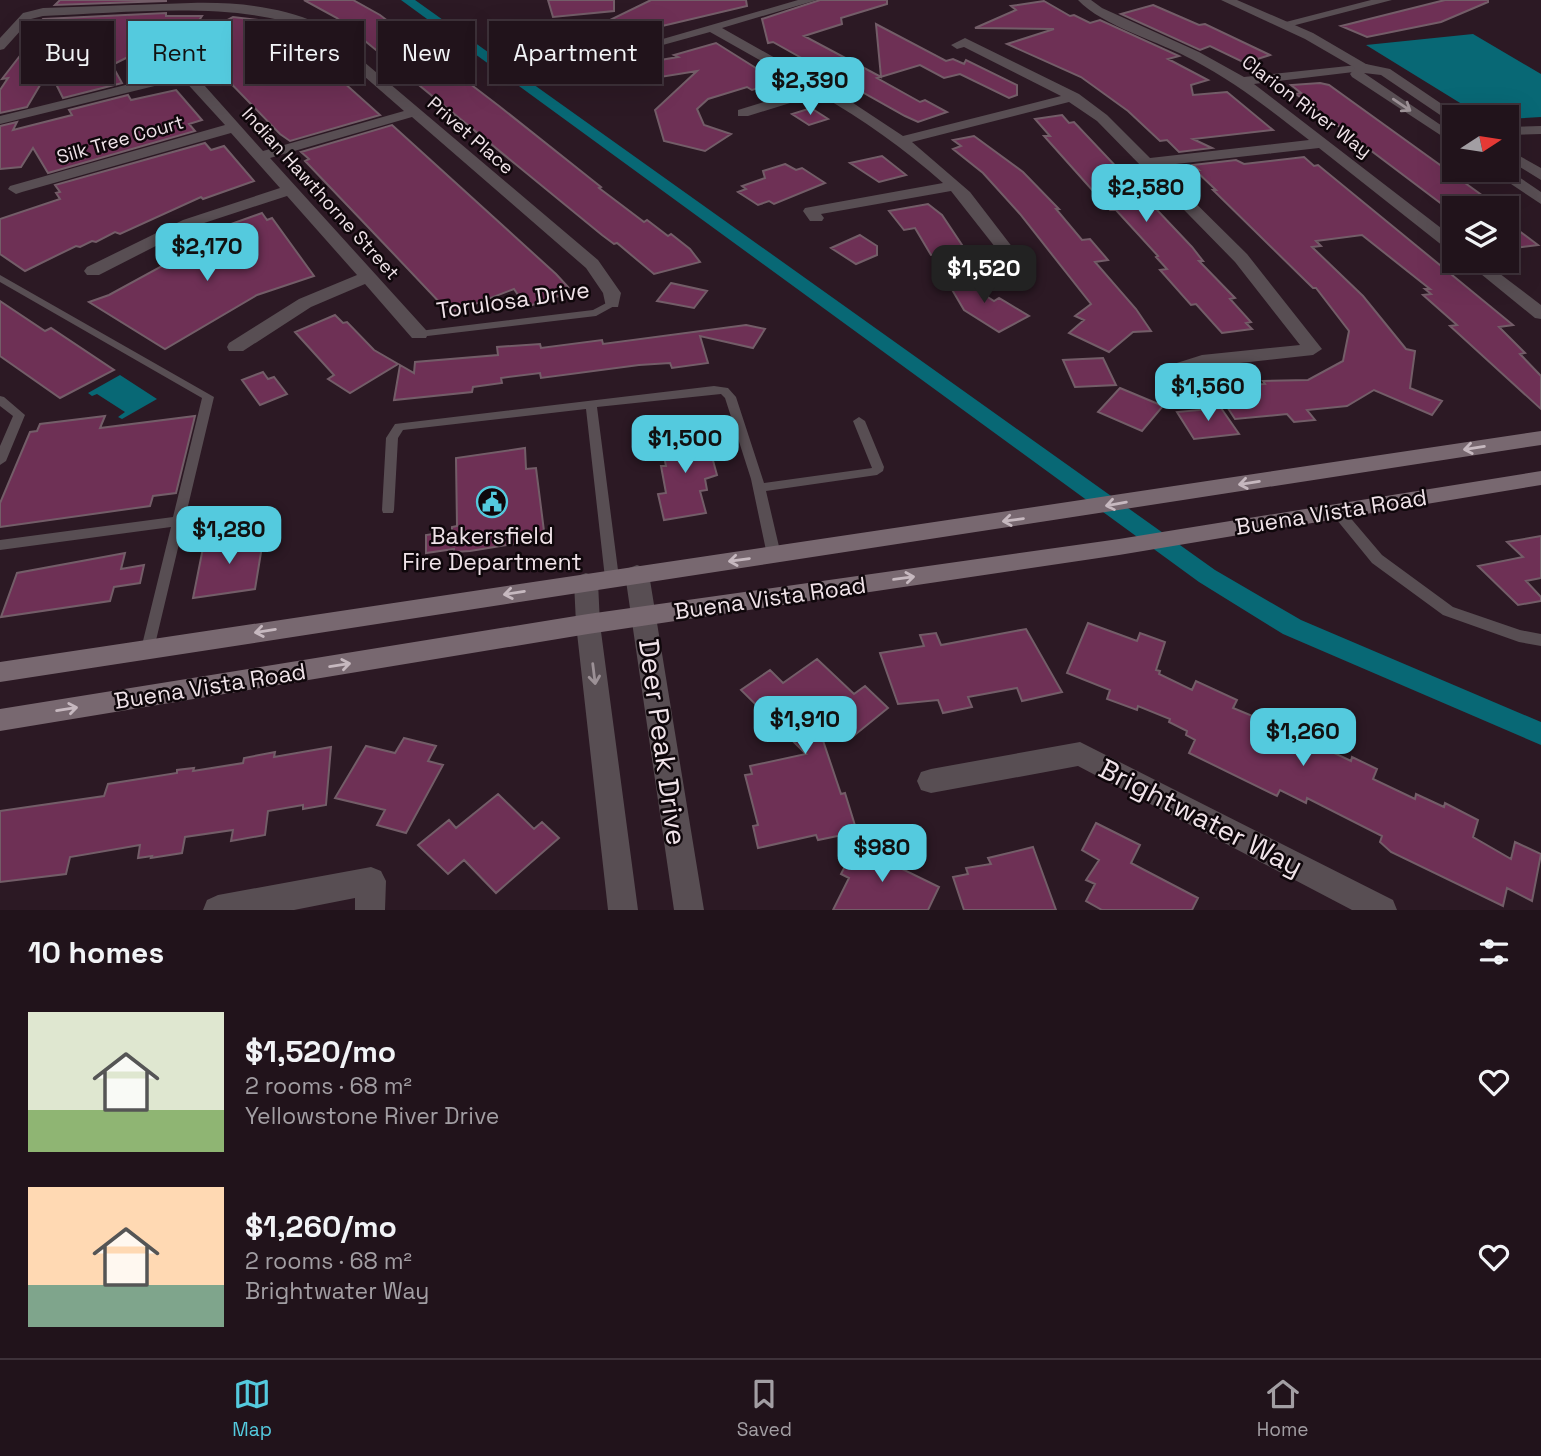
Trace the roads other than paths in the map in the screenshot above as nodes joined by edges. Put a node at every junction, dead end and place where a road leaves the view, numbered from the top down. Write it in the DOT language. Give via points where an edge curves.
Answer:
graph roads {
  1 [pos="811,0"];
  2 [pos="1084,0"];
  3 [pos="1227,0"];
  4 [pos="1386,0"];
  5 [pos="236,3"];
  6 [pos="1284,24"];
  7 [pos="713,28"];
  8 [pos="662,41"];
  9 [pos="957,45"];
  10 [pos="0,46"];
  11 [pos="1362,67"];
  12 [pos="1242,81"];
  13 [pos="149,84"];
  14 [pos="194,84"];
  15 [pos="817,90"];
  16 [pos="1073,97"];
  17 [pos="1442,110"];
  18 [pos="415,112"];
  19 [pos="743,113"];
  20 [pos="0,120"];
  21 [pos="235,127"];
  22 [pos="1442,130"];
  23 [pos="1541,130"];
  24 [pos="1519,131"];
  25 [pos="900,141"];
  26 [pos="1324,142"];
  27 [pos="261,156"];
  28 [pos="1519,161"];
  29 [pos="1147,163"];
  30 [pos="1541,175"];
  31 [pos="1516,182"];
  32 [pos="955,186"];
  33 [pos="16,190"];
  34 [pos="290,190"];
  35 [pos="1541,199"];
  36 [pos="816,218"];
  37 [pos="1442,236"];
  38 [pos="93,271"];
  39 [pos="1007,272"];
  40 [pos="1488,273"];
  41 [pos="368,277"];
  42 [pos="0,278"];
  43 [pos="612,303"];
  44 [pos="1541,314"];
  45 [pos="418,334"];
  46 [pos="236,348"];
  47 [pos="1168,372"];
  48 [pos="0,400"];
  49 [pos="591,404"];
  50 [pos="859,421"];
  51 [pos="1541,438"];
  52 [pos="0,461"];
  53 [pos="1541,478"];
  54 [pos="759,488"];
  55 [pos="388,510"];
  56 [pos="1337,511"];
  57 [pos="178,521"];
  58 [pos="0,545"];
  59 [pos="774,555"];
  60 [pos="612,578"];
  61 [pos="645,616"];
  62 [pos="588,624"];
  63 [pos="1541,640"];
  64 [pos="148,649"];
  65 [pos="0,672"];
  66 [pos="0,720"];
  67 [pos="931,781"];
  68 [pos="370,896"];
  69 [pos="218,910"];
  70 [pos="623,910"];
  71 [pos="689,910"];
  72 [pos="1382,910"];
  1 -- 7 [label="street"];
  2 -- 12 [label="street, Clarion River Way"];
  3 -- 6 [label="street"];
  4 -- 6 [label="street"];
  5 -- 10 [label="street, Privet Place" via="34,13"];
  5 -- 18 [label="street, Privet Place" via="314,26"];
  6 -- 11 [label="street"];
  7 -- 8 [label="street"];
  7 -- 15 [label="street"];
  9 -- 16 [label="street" via="965,42"];
  11 -- 12 [label="street"];
  11 -- 17 [label="street" via="1385,72"];
  11 -- 22 [label="street, one-way" via="1357,74"];
  12 -- 26 [label="street, Clarion River Way"];
  13 -- 20 [label="street"];
  14 -- 21 [label="street, Indian Hawthorne Street"];
  15 -- 19 [label="street"];
  15 -- 25 [label="street"];
  16 -- 25 [label="street"];
  16 -- 29 [label="street" via="1102,118"];
  18 -- 27 [label="street"];
  18 -- 43 [label="street, Privet Place" via="592,264 612,293"];
  21 -- 27 [label="street, Indian Hawthorne Street"];
  21 -- 33 [label="street, Silk Tree Court"];
  23 -- 24 [label="street"];
  25 -- 32 [label="street"];
  26 -- 29 [label="street"];
  26 -- 37 [label="street, Clarion River Way"];
  27 -- 34 [label="street, Indian Hawthorne Street"];
  28 -- 30 [label="street"];
  29 -- 47 [label="street" via="1256,274 1313,349 1202,361"];
  31 -- 35 [label="street"];
  32 -- 36 [label="street" via="811,211"];
  32 -- 39 [label="street" via="1021,270"];
  34 -- 38 [label="street" via="189,223"];
  34 -- 41 [label="street, Indian Hawthorne Street"];
  40 -- 44 [label="street"];
  41 -- 45 [label="street, Indian Hawthorne Street"];
  41 -- 46 [label="street" via="306,303"];
  42 -- 57 [label="lane" via="208,397"];
  43 -- 45 [label="lane, Torulosa Drive" via="596,313"];
  48 -- 52 [label="lane" via="19,415"];
  49 -- 54 [label="lane" via="724,391 730,397"];
  49 -- 55 [label="lane" via="399,427 393,438"];
  49 -- 60 [label="lane"];
  50 -- 54 [label="lane" via="877,471"];
  51 -- 59 [label="main road, Buena Vista Road, one-way"];
  53 -- 56 [label="main road, Buena Vista Road"];
  54 -- 59 [label="lane"];
  61 -- 56 [label="main road, Buena Vista Road, one-way"];
  56 -- 63 [label="lane" via="1377,559 1448,611"];
  57 -- 58 [label="lane"];
  57 -- 64 [label="lane"];
  59 -- 60 [label="main road, Buena Vista Road, one-way"];
  60 -- 61 [label="street, Deer Peak Drive"];
  60 -- 62 [label="street"];
  60 -- 64 [label="main road, Buena Vista Road, one-way"];
  61 -- 62 [label="main road, Buena Vista Road"];
  61 -- 71 [label="street, Deer Peak Drive"];
  66 -- 62 [label="main road, Buena Vista Road, one-way"];
  62 -- 70 [label="street, one-way"];
  64 -- 65 [label="main road, Buena Vista Road"];
  67 -- 72 [label="street, Brightwater Way" via="1080,754"];
  68 -- 69 [label="street"];
}
